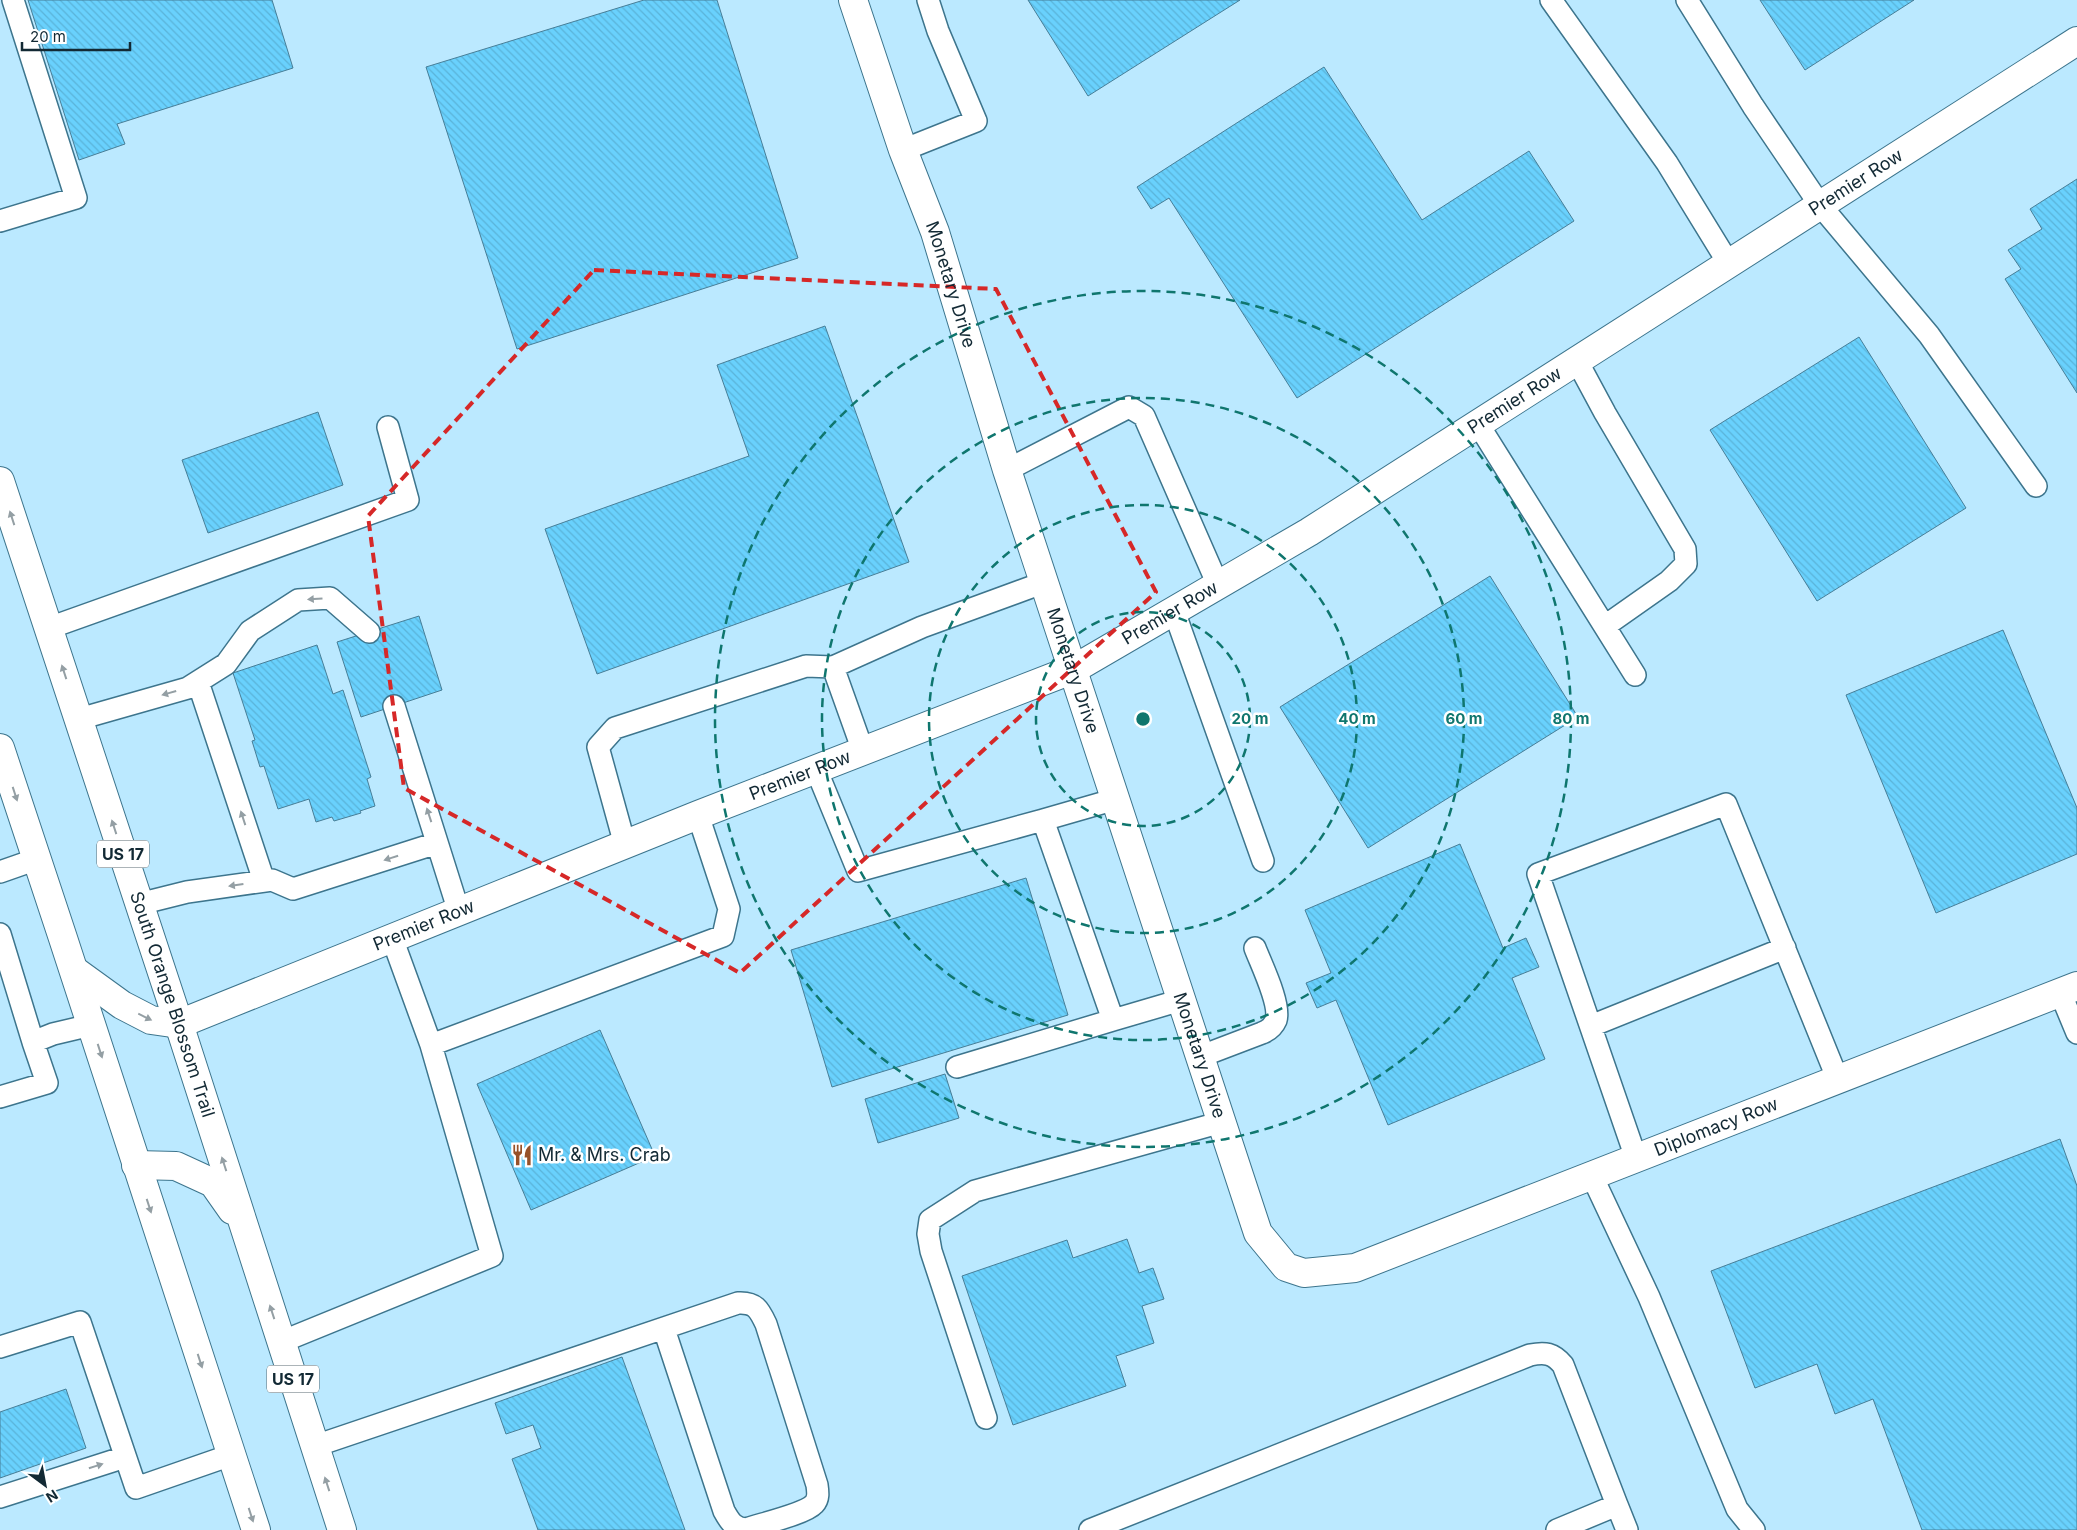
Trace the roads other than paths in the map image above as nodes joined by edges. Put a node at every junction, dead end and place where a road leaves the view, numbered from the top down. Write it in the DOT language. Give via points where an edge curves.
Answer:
graph roads {
  1 [pos="14,0"];
  2 [pos="852,0"];
  3 [pos="928,0"];
  4 [pos="1551,0"];
  5 [pos="1687,0"];
  6 [pos="2077,41"];
  7 [pos="903,150"];
  8 [pos="1820,205"];
  9 [pos="0,221"];
  10 [pos="1729,264"];
  11 [pos="1577,361"];
  12 [pos="1478,424"];
  13 [pos="388,427"];
  14 [pos="1008,470"];
  15 [pos="0,481"];
  16 [pos="2036,486"];
  17 [pos="1045,582"];
  18 [pos="1218,585"];
  19 [pos="1174,611"];
  20 [pos="1605,626"];
  21 [pos="49,628"];
  22 [pos="369,632"];
  23 [pos="833,667"];
  24 [pos="1074,669"];
  25 [pos="1635,675"];
  26 [pos="198,682"];
  27 [pos="394,706"];
  28 [pos="79,719"];
  29 [pos="0,748"];
  30 [pos="863,751"];
  31 [pos="816,770"];
  32 [pos="1116,799"];
  33 [pos="698,815"];
  34 [pos="1043,820"];
  35 [pos="437,843"];
  36 [pos="624,845"];
  37 [pos="37,859"];
  38 [pos="1262,861"];
  39 [pos="0,872"];
  40 [pos="264,881"];
  41 [pos="139,904"];
  42 [pos="459,912"];
  43 [pos="392,938"];
  44 [pos="1,939"];
  45 [pos="1255,948"];
  46 [pos="1785,948"];
  47 [pos="75,972"];
  48 [pos="2069,989"];
  49 [pos="1181,1000"];
  50 [pos="1113,1020"];
  51 [pos="179,1024"];
  52 [pos="91,1025"];
  53 [pos="1591,1026"];
  54 [pos="2077,1033"];
  55 [pos="29,1037"];
  56 [pos="431,1045"];
  57 [pos="1199,1057"];
  58 [pos="957,1068"];
  59 [pos="1838,1080"];
  60 [pos="0,1097"];
  61 [pos="1222,1122"];
  62 [pos="1636,1158"];
  63 [pos="136,1165"];
  64 [pos="1592,1176"];
  65 [pos="245,1227"];
  66 [pos="1354,1268"];
  67 [pos="664,1329"];
  68 [pos="282,1342"];
  69 [pos="0,1347"];
  70 [pos="986,1418"];
  71 [pos="315,1446"];
  72 [pos="231,1455"];
  73 [pos="125,1457"];
  74 [pos="0,1497"];
  75 [pos="1618,1505"];
  76 [pos="256,1530"];
  77 [pos="342,1530"];
  78 [pos="1090,1530"];
  79 [pos="1557,1530"];
  80 [pos="1627,1530"];
  81 [pos="1754,1530"];
  1 -- 9 [label="lane" via="76,198"];
  2 -- 7 [label="street, Monetary Drive"];
  3 -- 7 [label="lane" via="976,121"];
  4 -- 10 [label="lane" via="1667,162"];
  5 -- 8 [label="lane"];
  6 -- 8 [label="street, Premier Row"];
  7 -- 14 [label="street, Monetary Drive" via="935,232"];
  8 -- 10 [label="street, Premier Row"];
  8 -- 16 [label="lane" via="1929,335"];
  10 -- 11 [label="street, Premier Row"];
  11 -- 12 [label="street, Premier Row"];
  11 -- 20 [label="lane" via="1685,549 1686,564 1669,581"];
  12 -- 18 [label="street, Premier Row" via="1309,532"];
  12 -- 20 [label="lane"];
  13 -- 21 [label="lane" via="408,500"];
  14 -- 17 [label="street, Monetary Drive"];
  14 -- 18 [label="lane" via="1129,407 1144,416"];
  21 -- 15 [label="street, South Orange Blossom Trail / US 17, one-way"];
  17 -- 23 [label="lane" via="922,627"];
  17 -- 24 [label="street, Monetary Drive"];
  18 -- 19 [label="street, Premier Row"];
  19 -- 24 [label="street, Premier Row"];
  19 -- 38 [label="lane"];
  20 -- 25 [label="lane"];
  28 -- 21 [label="street, South Orange Blossom Trail / US 17, one-way"];
  22 -- 26 [label="lane, one-way" via="330,598 298,600 250,631 226,664"];
  23 -- 30 [label="lane"];
  23 -- 36 [label="lane" via="806,666 615,728 598,747"];
  24 -- 30 [label="street, Premier Row"];
  24 -- 32 [label="street, Monetary Drive"];
  26 -- 28 [label="lane, one-way" via="188,688"];
  40 -- 26 [label="lane, one-way"];
  35 -- 27 [label="lane, one-way"];
  41 -- 28 [label="street, South Orange Blossom Trail / US 17, one-way"];
  29 -- 37 [label="street, one-way"];
  30 -- 31 [label="street, Premier Row"];
  31 -- 33 [label="street, Premier Row"];
  31 -- 34 [label="lane" via="858,871"];
  32 -- 34 [label="lane"];
  32 -- 49 [label="street, Monetary Drive"];
  33 -- 36 [label="street, Premier Row"];
  33 -- 56 [label="lane" via="729,909 724,936"];
  34 -- 50 [label="lane"];
  35 -- 40 [label="lane, one-way" via="293,889 272,880"];
  35 -- 42 [label="lane"];
  36 -- 42 [label="street, Premier Row"];
  37 -- 39 [label="lane"];
  37 -- 47 [label="street"];
  40 -- 41 [label="lane, one-way" via="187,892"];
  41 -- 51 [label="street, South Orange Blossom Trail / US 17"];
  42 -- 43 [label="street, Premier Row"];
  43 -- 51 [label="street, Premier Row"];
  43 -- 56 [label="lane"];
  44 -- 55 [label="lane"];
  45 -- 57 [label="lane" via="1276,1004 1276,1018 1271,1028"];
  46 -- 53 [label="lane"];
  46 -- 53 [label="lane" via="1726,804 1538,874"];
  46 -- 59 [label="lane"];
  47 -- 51 [label="street, one-way" via="122,1005 151,1020"];
  47 -- 52 [label="street"];
  48 -- 54 [label="lane"];
  48 -- 59 [label="street, Diplomacy Row"];
  49 -- 50 [label="lane"];
  49 -- 57 [label="street, Monetary Drive"];
  50 -- 58 [label="lane"];
  65 -- 51 [label="street, South Orange Blossom Trail / US 17, one-way"];
  52 -- 55 [label="lane"];
  52 -- 63 [label="street, one-way"];
  53 -- 62 [label="lane"];
  55 -- 60 [label="lane" via="46,1083"];
  56 -- 68 [label="lane" via="492,1256"];
  57 -- 61 [label="street, Monetary Drive"];
  59 -- 62 [label="street, Diplomacy Row"];
  61 -- 66 [label="street, Monetary Drive" via="1258,1233 1286,1267 1304,1273"];
  61 -- 70 [label="lane" via="975,1191 930,1220 931,1251"];
  62 -- 64 [label="street, Diplomacy Row"];
  63 -- 65 [label="street" via="176,1166 213,1183"];
  63 -- 72 [label="street, one-way"];
  64 -- 66 [label="street, Diplomacy Row"];
  64 -- 81 [label="lane" via="1649,1297 1737,1510"];
  68 -- 65 [label="street, South Orange Blossom Trail / US 17, one-way"];
  67 -- 67 [label="lane" via="738,1303 749,1303 760,1310 817,1485 818,1495 814,1504 803,1511 746,1529 737,1528 729,1520"];
  67 -- 71 [label="lane"];
  68 -- 71 [label="street, South Orange Blossom Trail / US 17"];
  69 -- 73 [label="lane" via="80,1322"];
  77 -- 71 [label="street, South Orange Blossom Trail / US 17, one-way"];
  72 -- 73 [label="lane" via="136,1488"];
  72 -- 76 [label="street, one-way"];
  74 -- 73 [label="lane, one-way"];
  75 -- 78 [label="lane" via="1563,1365 1556,1356 1544,1352"];
  75 -- 79 [label="lane"];
  75 -- 80 [label="lane"];
}
